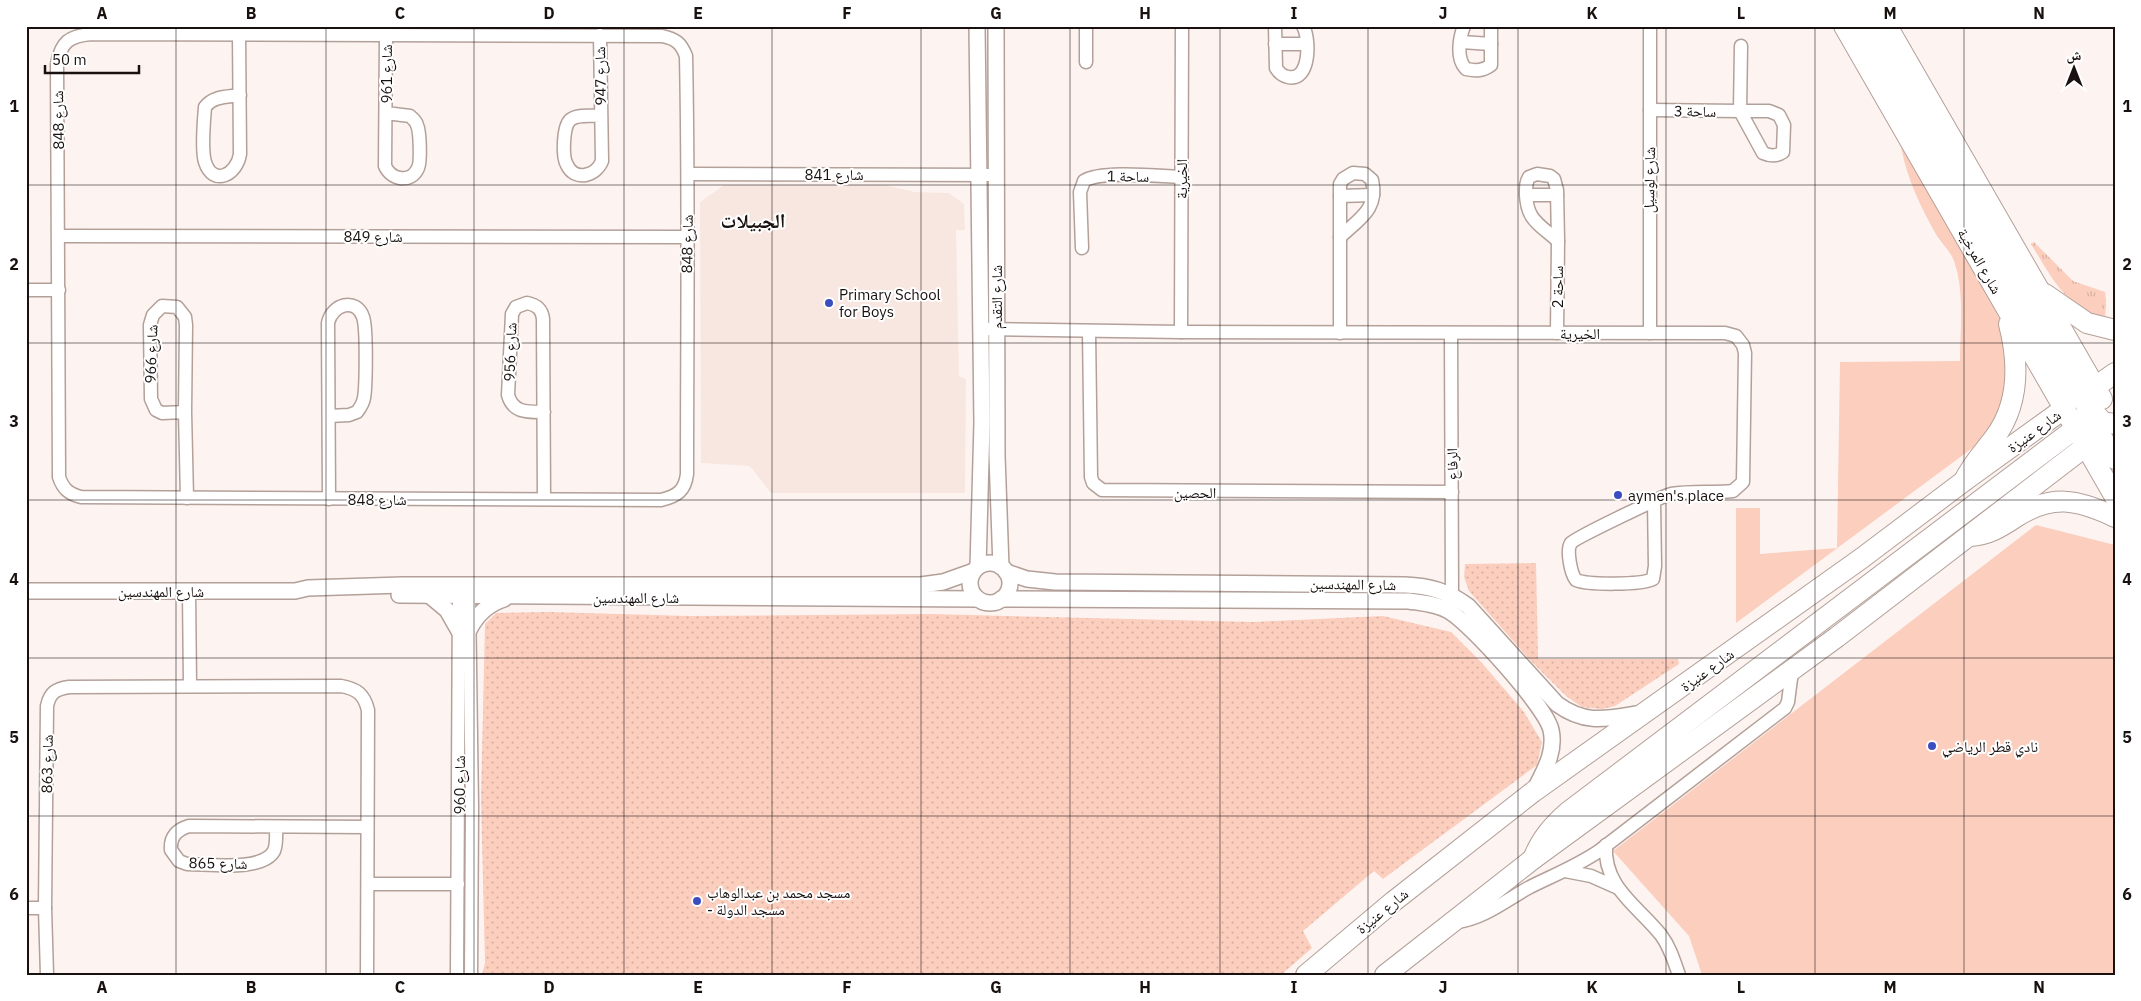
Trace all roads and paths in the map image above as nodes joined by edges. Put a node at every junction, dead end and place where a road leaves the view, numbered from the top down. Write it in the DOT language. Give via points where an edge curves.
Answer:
graph roads {
  1 [pos="977,26"];
  2 [pos="996,26"];
  3 [pos="1086,26"];
  4 [pos="1182,26"];
  5 [pos="1275,26"];
  6 [pos="1303,26"];
  7 [pos="1464,26"];
  8 [pos="1491,26"];
  9 [pos="1650,26"];
  10 [pos="1844,26"];
  11 [pos="1865,26"];
  12 [pos="1887,26"];
  13 [pos="239,34"];
  14 [pos="386,34"];
  15 [pos="600,35"];
  16 [pos="1460,42"];
  17 [pos="1275,44"];
  18 [pos="1306,44"];
  19 [pos="1491,44"];
  20 [pos="1741,46"];
  21 [pos="1086,62"];
  22 [pos="240,95"];
  23 [pos="1650,110"];
  24 [pos="386,113"];
  25 [pos="600,116"];
  26 [pos="689,174"];
  27 [pos="979,174"];
  28 [pos="995,175"];
  29 [pos="1181,177"];
  30 [pos="1373,195"];
  31 [pos="1526,195"];
  32 [pos="1558,195"];
  33 [pos="1340,196"];
  34 [pos="59,236"];
  35 [pos="687,237"];
  36 [pos="1340,237"];
  37 [pos="1558,241"];
  38 [pos="1082,248"];
  39 [pos="26,290"];
  40 [pos="59,290"];
  41 [pos="2040,292"];
  42 [pos="2001,298"];
  43 [pos="981,329"];
  44 [pos="997,329"];
  45 [pos="2115,330"];
  46 [pos="1089,331"];
  47 [pos="1182,332"];
  48 [pos="1340,332"];
  49 [pos="1450,333"];
  50 [pos="1557,333"];
  51 [pos="1650,333"];
  52 [pos="2115,373"];
  53 [pos="185,412"];
  54 [pos="544,412"];
  55 [pos="329,416"];
  56 [pos="2096,416"];
  57 [pos="2115,459"];
  58 [pos="1964,481"];
  59 [pos="1452,492"];
  60 [pos="2115,497"];
  61 [pos="187,498"];
  62 [pos="329,499"];
  63 [pos="544,499"];
  64 [pos="1654,501"];
  65 [pos="2115,517"];
  66 [pos="1970,536"];
  67 [pos="976,569"];
  68 [pos="1004,570"];
  69 [pos="26,591"];
  70 [pos="189,591"];
  71 [pos="295,591"];
  72 [pos="463,592"];
  73 [pos="1452,595"];
  74 [pos="429,596"];
  75 [pos="514,597"];
  76 [pos="978,599"];
  77 [pos="1001,599"];
  78 [pos="464,630"];
  79 [pos="1792,671"];
  80 [pos="190,686"];
  81 [pos="1649,712"];
  82 [pos="1533,792"];
  83 [pos="367,826"];
  84 [pos="276,827"];
  85 [pos="1606,845"];
  86 [pos="1533,859"];
  87 [pos="1565,871"];
  88 [pos="369,884"];
  89 [pos="458,884"];
  90 [pos="1618,888"];
  91 [pos="26,908"];
  92 [pos="45,908"];
  93 [pos="1452,923"];
  94 [pos="47,975"];
  95 [pos="367,975"];
  96 [pos="457,975"];
  97 [pos="471,975"];
  98 [pos="1306,975"];
  99 [pos="1385,975"];
  100 [pos="1679,975"];
  1 -- 27 [label="street, شارع التقدم"];
  2 -- 28 [label="street, شارع التقدم"];
  3 -- 21 [label="street"];
  4 -- 29 [label="street, الخيرية"];
  5 -- 17 [label="street"];
  6 -- 18 [label="street"];
  7 -- 16 [label="street"];
  8 -- 19 [label="street"];
  9 -- 23 [label="street, شارع لوسيل"];
  10 -- 42 [label="main road, شارع المرخية"];
  11 -- 56 [label="main road"];
  12 -- 41 [label="main road, شارع المرخية"];
  13 -- 14 [label="street, شارع 848"];
  13 -- 22 [label="street"];
  13 -- 34 [label="street, شارع 848" via="91,34 78,35 65,44 59,52 57,64"];
  14 -- 15 [label="street, شارع 848"];
  14 -- 24 [label="street, شارع 961"];
  15 -- 25 [label="street, شارع 947"];
  15 -- 26 [label="street, شارع 848" via="662,36 678,41 683,47 686,56"];
  16 -- 19 [label="street"];
  16 -- 19 [label="street" via="1462,65 1473,71 1491,64"];
  17 -- 18 [label="street"];
  17 -- 18 [label="street" via="1276,68 1291,78 1305,68"];
  20 -- 23 [label="street, ساحة 3" via="1740,111"];
  22 -- 22 [label="street" via="239,161 232,172 225,176 215,175 209,170 204,157 205,107 216,98"];
  23 -- 51 [label="street, شارع لوسيل"];
  24 -- 24 [label="street, شارع 961" via="385,166 391,175 406,178 415,172 419,164 418,126 410,116"];
  25 -- 25 [label="street, شارع 947" via="600,165 587,175 575,174 565,160 569,121 576,117"];
  26 -- 27 [label="street, شارع 841"];
  26 -- 35 [label="street, شارع 848"];
  27 -- 28 [label="street, شارع 841"];
  27 -- 43 [label="street, شارع التقدم"];
  28 -- 44 [label="street, شارع التقدم"];
  29 -- 38 [label="street, ساحة 1" via="1103,175 1084,180 1080,192"];
  29 -- 47 [label="street, الخيرية"];
  30 -- 33 [label="street"];
  30 -- 33 [label="street" via="1373,183 1369,177 1353,174 1343,179"];
  30 -- 36 [label="street" via="1369,210"];
  31 -- 32 [label="street"];
  31 -- 32 [label="street, ساحة 2" via="1529,177 1547,174 1554,179"];
  31 -- 37 [label="street" via="1528,213"];
  32 -- 37 [label="street, ساحة 2"];
  33 -- 36 [label="street"];
  34 -- 35 [label="street, شارع 849"];
  34 -- 40 [label="street, شارع 848"];
  35 -- 63 [label="street, شارع 848" via="687,474 683,487 674,497 661,500"];
  36 -- 48 [label="street"];
  37 -- 50 [label="street, ساحة 2"];
  39 -- 40 [label="street"];
  40 -- 61 [label="street, شارع 848" via="61,484 73,495 81,496"];
  41 -- 45 [label="main road" via="2087,323"];
  41 -- 56 [label="main road, شارع المرخية"];
  42 -- 56 [label="main road, شارع المرخية"];
  42 -- 58 [label="main road" via="2016,359 2014,392 1997,435"];
  43 -- 44 [label="street, الخيرية"];
  43 -- 67 [label="street, شارع التقدم" via="982,456"];
  44 -- 46 [label="street, الخيرية"];
  44 -- 68 [label="street, شارع التقدم" via="997,456"];
  46 -- 47 [label="street, الخيرية"];
  46 -- 59 [label="street, الحصين" via="1091,477 1092,484 1102,490"];
  47 -- 48 [label="street, الخيرية"];
  48 -- 49 [label="street, الخيرية"];
  49 -- 50 [label="street, الخيرية"];
  49 -- 59 [label="street, الرفاع"];
  50 -- 51 [label="street, الخيرية"];
  51 -- 64 [label="street, الخيرية" via="1731,334 1739,339 1745,353 1743,482 1733,491 1671,494"];
  52 -- 56 [label="main road, شارع عنيزة"];
  53 -- 53 [label="street, شارع 966" via="185,317 177,307 162,306 153,315 150,325 151,399 156,410 162,413"];
  53 -- 61 [label="street, شارع 966"];
  54 -- 54 [label="street, شارع 956" via="542,312 539,307 527,303 516,307 512,314 508,394 515,408 523,412"];
  54 -- 63 [label="street, شارع 956"];
  55 -- 55 [label="street" via="328,322 332,312 345,304 360,311 365,323 364,398 357,412"];
  55 -- 62 [label="street"];
  56 -- 57 [label="main road"];
  56 -- 58 [label="main road, شارع عنيزة"];
  56 -- 60 [label="main road, شارع المرخية"];
  56 -- 66 [label="main road, شارع عنيزة"];
  56 -- 86 [label="main road" via="1568,812 1550,829"];
  58 -- 81 [label="main road, شارع عنيزة"];
  59 -- 73 [label="street, الرفاع"];
  61 -- 62 [label="street, شارع 848"];
  62 -- 63 [label="street, شارع 848"];
  64 -- 64 [label="street, الخيرية" via="1653,579 1586,583 1572,576 1571,543"];
  65 -- 66 [label="main road" via="2084,503 2054,502 2031,508 1993,532"];
  66 -- 79 [label="main road, شارع عنيزة"];
  67 -- 68 [label="street" via="990,563"];
  67 -- 72 [label="street, شارع المهندسين" via="943,582 921,585"];
  67 -- 76 [label="street" via="970,589"];
  68 -- 73 [label="street, شارع المهندسين" via="1027,579 1055,582 1405,585 1425,586"];
  68 -- 77 [label="street" via="1010,583"];
  69 -- 70 [label="street, شارع المهندسين"];
  70 -- 71 [label="street, شارع المهندسين"];
  70 -- 80 [label="street"];
  71 -- 72 [label="street, شارع المهندسين" via="308,588"];
  71 -- 74 [label="street, شارع المهندسين" via="303,594"];
  72 -- 74 [label="street, شارع المهندسين"];
  72 -- 75 [label="street, شارع المهندسين"];
  72 -- 78 [label="street, شارع 960"];
  73 -- 81 [label="street, شارع المهندسين" via="1468,606 1557,704 1570,714 1601,719"];
  74 -- 78 [label="street" via="447,610"];
  75 -- 76 [label="street, شارع المهندسين"];
  75 -- 78 [label="street" via="487,607"];
  76 -- 77 [label="street" via="989,603"];
  77 -- 82 [label="street, شارع المهندسين" via="1408,601 1437,606 1450,612 1474,633 1545,717 1550,728 1551,755"];
  78 -- 89 [label="street, شارع 960"];
  78 -- 97 [label="street, شارع 960" via="472,807"];
  79 -- 85 [label="street, شارع عنيزة" via="1788,702 1784,708"];
  79 -- 86 [label="main road, شارع عنيزة"];
  80 -- 83 [label="street, شارع 863" via="341,686 359,692 368,710"];
  80 -- 92 [label="street, شارع 863" via="69,687 53,692 49,698"];
  81 -- 82 [label="main road, شارع عنيزة"];
  82 -- 98 [label="main road, شارع عنيزة"];
  83 -- 84 [label="street, شارع 865"];
  83 -- 88 [label="street, شارع 863"];
  84 -- 84 [label="street, شارع 865" via="189,826 172,837 171,850 178,861 188,864 251,865 265,859 274,850"];
  85 -- 87 [label="street, شارع عنيزة"];
  85 -- 90 [label="street" via="1606,867"];
  86 -- 93 [label="main road, شارع عنيزة"];
  87 -- 90 [label="street" via="1591,876"];
  87 -- 93 [label="street, شارع عنيزة" via="1481,916"];
  88 -- 89 [label="street"];
  88 -- 95 [label="street, شارع 863"];
  89 -- 96 [label="street, شارع 960"];
  90 -- 100 [label="street" via="1662,936"];
  91 -- 92 [label="street"];
  92 -- 94 [label="street, شارع 863"];
  93 -- 99 [label="main road, شارع عنيزة"];
}
